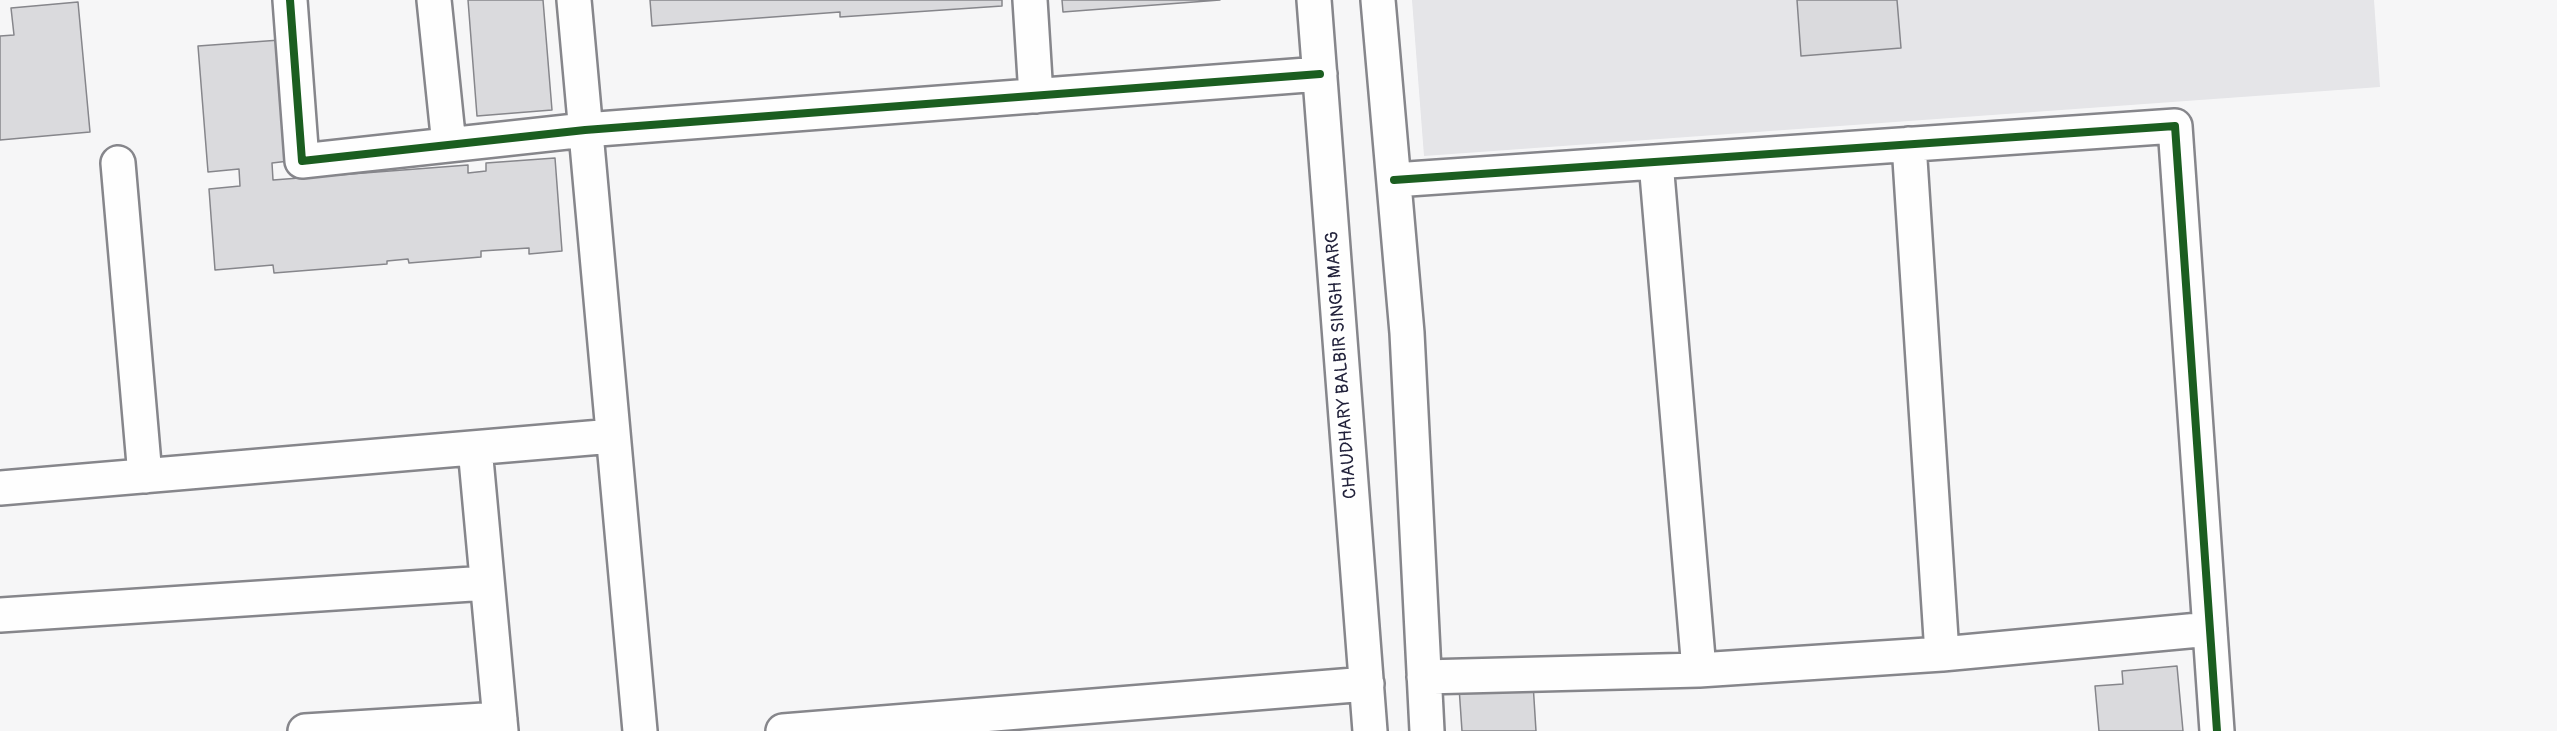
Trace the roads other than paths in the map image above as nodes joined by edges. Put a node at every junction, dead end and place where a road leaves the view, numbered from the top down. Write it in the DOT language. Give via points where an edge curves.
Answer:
graph roads {
  1 [pos="290,0"];
  2 [pos="434,0"];
  3 [pos="573,0"];
  4 [pos="1030,0"];
  5 [pos="1314,0"];
  6 [pos="1378,0"];
  7 [pos="1320,74"];
  8 [pos="1036,96"];
  9 [pos="585,130"];
  10 [pos="1909,144"];
  11 [pos="449,145"];
  12 [pos="1656,162"];
  13 [pos="117,163"];
  14 [pos="1394,180"];
  15 [pos="613,436"];
  16 [pos="476,448"];
  17 [pos="145,476"];
  18 [pos="0,488"];
  19 [pos="487,583"];
  20 [pos="0,615"];
  21 [pos="2210,629"];
  22 [pos="1942,654"];
  23 [pos="1699,670"];
  24 [pos="1424,677"];
  25 [pos="1367,684"];
  26 [pos="500,725"];
  27 [pos="304,731"];
  28 [pos="640,731"];
  29 [pos="783,731"];
  30 [pos="1370,731"];
  31 [pos="1427,731"];
  32 [pos="2217,731"];
  1 -- 11 [label="street" via="303,161"];
  2 -- 11 [label="street"];
  3 -- 9 [label="street"];
  4 -- 8 [label="street"];
  5 -- 7 [label="street, CHAUDHARY BALBIR SINGH MARG"];
  6 -- 14 [label="street"];
  7 -- 8 [label="street"];
  7 -- 25 [label="street, CHAUDHARY BALBIR SINGH MARG"];
  8 -- 9 [label="street"];
  9 -- 11 [label="street"];
  9 -- 15 [label="street"];
  10 -- 12 [label="street"];
  10 -- 21 [label="street" via="2175,126"];
  10 -- 22 [label="street"];
  12 -- 14 [label="street"];
  12 -- 23 [label="street"];
  13 -- 17 [label="street"];
  14 -- 24 [label="street" via="1407,333"];
  15 -- 16 [label="street"];
  15 -- 28 [label="street"];
  16 -- 17 [label="street"];
  16 -- 19 [label="street"];
  17 -- 18 [label="street"];
  19 -- 20 [label="street"];
  19 -- 26 [label="street"];
  21 -- 22 [label="street"];
  21 -- 32 [label="street"];
  22 -- 23 [label="street"];
  23 -- 24 [label="street"];
  24 -- 31 [label="street"];
  25 -- 29 [label="street"];
  25 -- 30 [label="street, CHAUDHARY BALBIR SINGH MARG"];
  26 -- 27 [label="street"];
}
